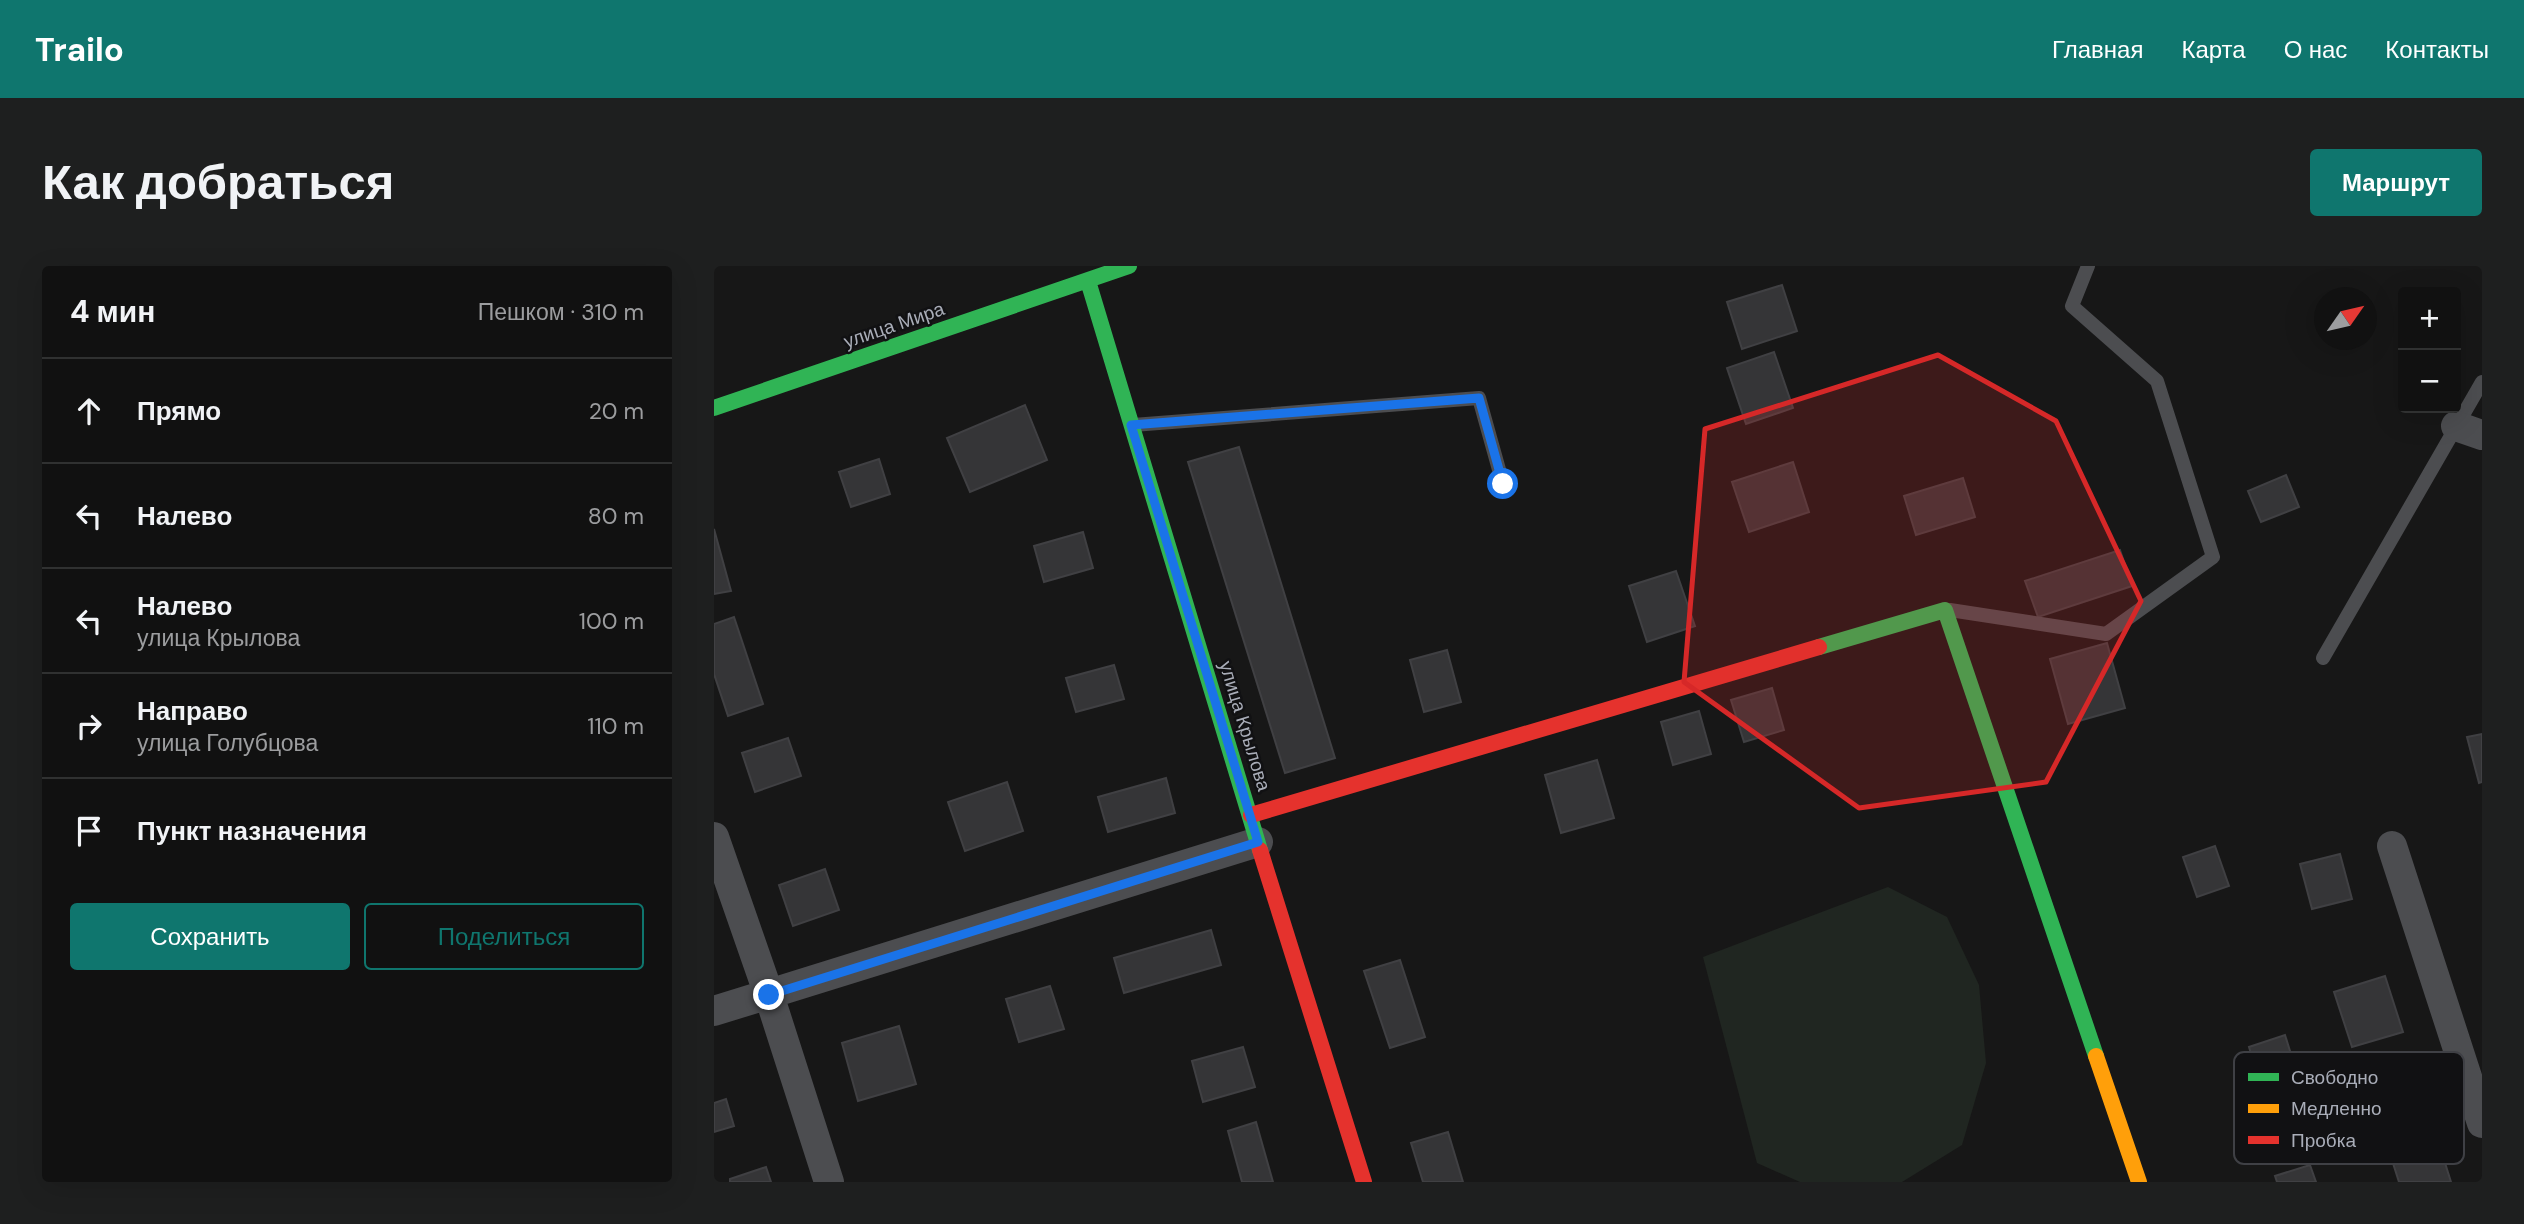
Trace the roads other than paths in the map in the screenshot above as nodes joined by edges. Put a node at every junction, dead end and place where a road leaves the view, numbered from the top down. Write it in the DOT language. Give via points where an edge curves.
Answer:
graph roads {
  1 [pos="1129,266"];
  2 [pos="2088,266"];
  3 [pos="1085,274"];
  4 [pos="2482,382"];
  5 [pos="714,408"];
  6 [pos="1131,425"];
  7 [pos="2469,430"];
  8 [pos="1503,484"];
  9 [pos="1945,610"];
  10 [pos="2323,658"];
  11 [pos="1254,829"];
  12 [pos="714,837"];
  13 [pos="2392,846"];
  14 [pos="769,995"];
  15 [pos="714,1011"];
  16 [pos="2459,1052"];
  17 [pos="2464,1068"];
  18 [pos="2482,1123"];
  19 [pos="829,1182"];
  20 [pos="1364,1182"];
  21 [pos="2139,1182"];
  1 -- 3 [label="street, улица Мира"];
  2 -- 9 [label="lane" via="2073,306 2157,382 2213,557 2106,634"];
  3 -- 5 [label="street, улица Мира"];
  3 -- 6 [label="street, улица Крылова"];
  4 -- 7 [label="lane"];
  6 -- 8 [label="lane" via="1479,398"];
  6 -- 11 [label="street, улица Крылова"];
  7 -- 10 [label="lane"];
  9 -- 11 [label="street"];
  9 -- 21 [label="street"];
  11 -- 14 [label="street"];
  11 -- 20 [label="street, улица Крылова"];
  12 -- 14 [label="street"];
  13 -- 16 [label="street"];
  14 -- 15 [label="street"];
  14 -- 19 [label="street"];
  17 -- 18 [label="street"];
}
